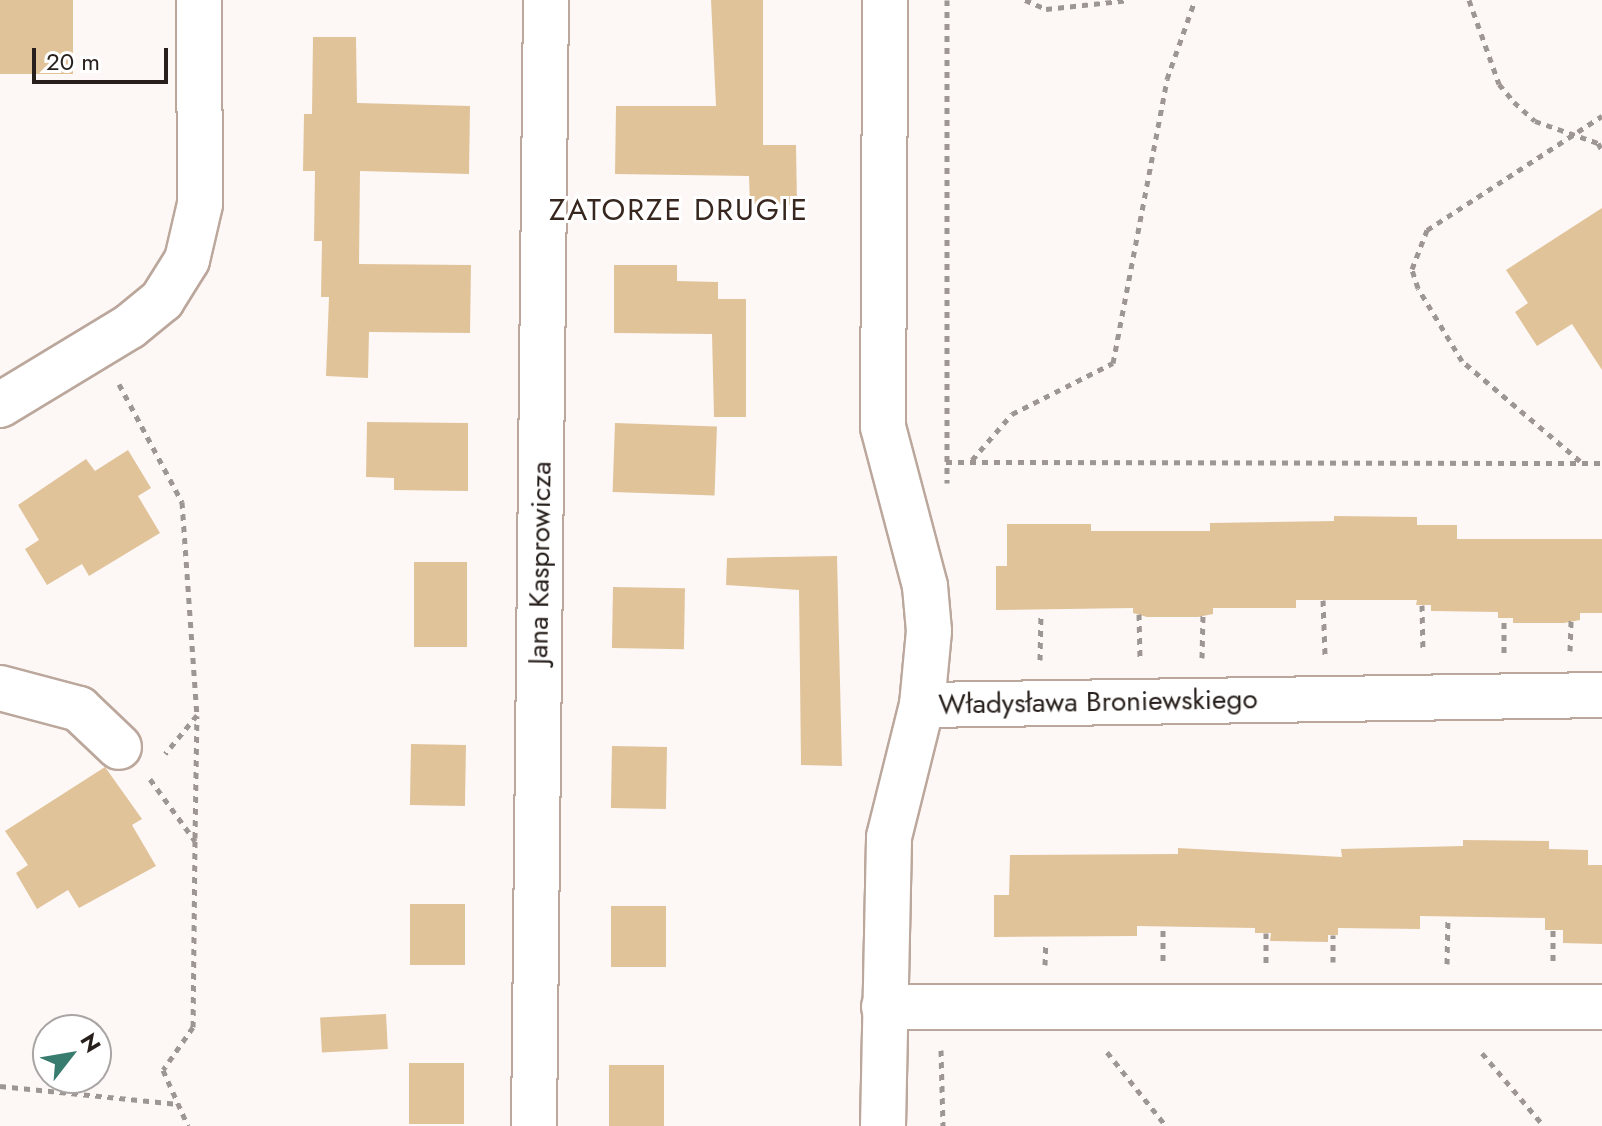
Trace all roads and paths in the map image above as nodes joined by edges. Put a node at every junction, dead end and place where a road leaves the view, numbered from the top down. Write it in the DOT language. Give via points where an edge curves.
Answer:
graph roads {
  1 [pos="199,0"];
  2 [pos="546,0"];
  3 [pos="885,0"];
  4 [pos="947,0"];
  5 [pos="1025,0"];
  6 [pos="1130,0"];
  7 [pos="1195,0"];
  8 [pos="1469,0"];
  9 [pos="1602,116"];
  10 [pos="1575,134"];
  11 [pos="1602,150"];
  12 [pos="97,345"];
  13 [pos="0,405"];
  14 [pos="972,461"];
  15 [pos="946,462"];
  16 [pos="1581,462"];
  17 [pos="1602,463"];
  18 [pos="947,488"];
  19 [pos="1323,600"];
  20 [pos="1422,605"];
  21 [pos="1041,613"];
  22 [pos="1139,614"];
  23 [pos="1203,614"];
  24 [pos="1504,618"];
  25 [pos="1571,620"];
  26 [pos="1325,659"];
  27 [pos="1504,659"];
  28 [pos="1140,660"];
  29 [pos="1423,660"];
  30 [pos="1569,660"];
  31 [pos="1040,675"];
  32 [pos="1202,675"];
  33 [pos="0,688"];
  34 [pos="1602,695"];
  35 [pos="922,705"];
  36 [pos="197,715"];
  37 [pos="133,761"];
  38 [pos="195,841"];
  39 [pos="1448,917"];
  40 [pos="1163,926"];
  41 [pos="1553,930"];
  42 [pos="1266,933"];
  43 [pos="1333,935"];
  44 [pos="1163,974"];
  45 [pos="1266,975"];
  46 [pos="1333,976"];
  47 [pos="1553,976"];
  48 [pos="1445,992"];
  49 [pos="884,1007"];
  50 [pos="1071,1007"];
  51 [pos="1602,1007"];
  52 [pos="0,1086"];
  53 [pos="178,1104"];
  54 [pos="188,1126"];
  55 [pos="534,1126"];
  56 [pos="883,1126"];
  57 [pos="1166,1126"];
  58 [pos="1544,1126"];
  1 -- 12 [label="street" via="201,172 192,246 162,300"];
  2 -- 55 [label="street, Jana Kasprowicza"];
  3 -- 35 [label="street, Władysława Broniewskiego" via="883,427 925,586 929,631"];
  4 -- 15 [label="path"];
  5 -- 6 [label="path" via="1046,9"];
  7 -- 14 [label="path" via="1167,79 1113,363 1012,414"];
  8 -- 10 [label="path" via="1499,84 1535,121"];
  9 -- 10 [label="path"];
  10 -- 11 [label="path"];
  10 -- 16 [label="path" via="1427,230 1412,269 1462,361"];
  12 -- 13 [label="street"];
  12 -- 36 [label="path" via="171,473 182,502"];
  14 -- 15 [label="path"];
  14 -- 16 [label="path"];
  15 -- 18 [label="path"];
  16 -- 17 [label="path"];
  19 -- 26 [label="path"];
  20 -- 29 [label="path"];
  21 -- 31 [label="path"];
  22 -- 28 [label="path"];
  23 -- 32 [label="path"];
  24 -- 27 [label="path"];
  25 -- 30 [label="path"];
  33 -- 37 [label="street" via="79,709"];
  34 -- 35 [label="street, Władysława Broniewskiego"];
  35 -- 49 [label="street" via="889,837"];
  36 -- 37 [label="path"];
  36 -- 38 [label="path"];
  37 -- 38 [label="path"];
  38 -- 53 [label="path" via="193,1027 163,1070"];
  39 -- 48 [label="path"];
  40 -- 44 [label="path"];
  41 -- 47 [label="path"];
  42 -- 45 [label="path"];
  43 -- 46 [label="path"];
  48 -- 50 [label="street"];
  48 -- 51 [label="street"];
  48 -- 58 [label="path"];
  49 -- 50 [label="street"];
  49 -- 56 [label="street"];
  50 -- 57 [label="path"];
  52 -- 53 [label="path"];
  53 -- 54 [label="path"];
}
